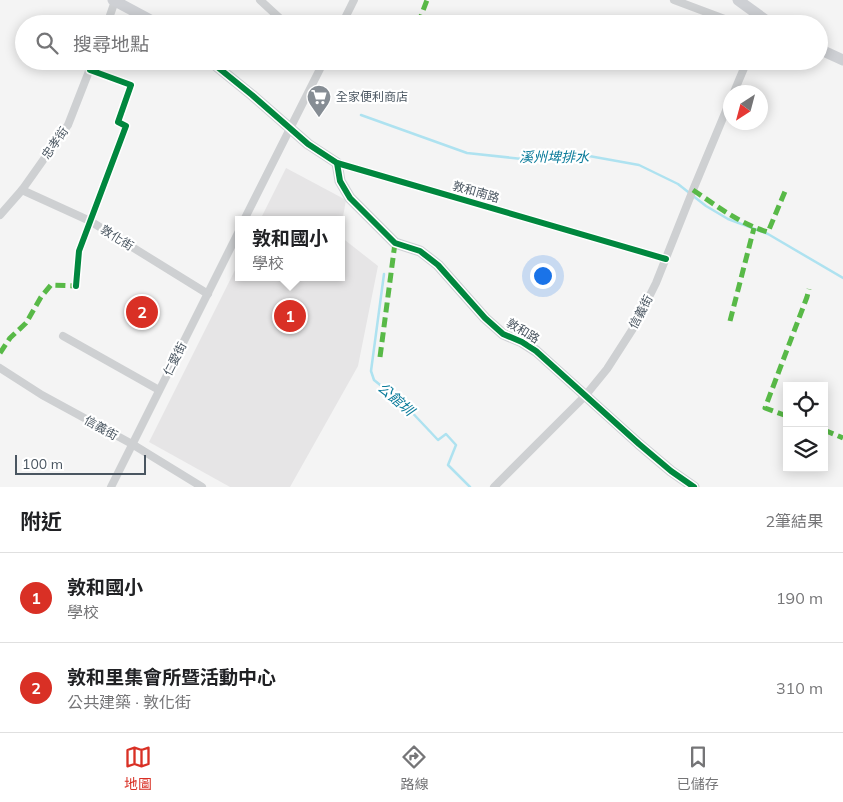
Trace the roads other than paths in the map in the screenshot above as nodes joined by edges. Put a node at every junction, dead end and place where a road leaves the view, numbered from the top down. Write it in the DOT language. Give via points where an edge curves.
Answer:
graph roads {
  1 [pos="260,0"];
  2 [pos="354,0"];
  3 [pos="674,0"];
  4 [pos="738,0"];
  5 [pos="114,1"];
  6 [pos="110,15"];
  7 [pos="141,15"];
  8 [pos="276,15"];
  9 [pos="346,15"];
  10 [pos="714,15"];
  11 [pos="758,15"];
  12 [pos="828,53"];
  13 [pos="843,60"];
  14 [pos="89,70"];
  15 [pos="221,70"];
  16 [pos="319,70"];
  17 [pos="743,70"];
  18 [pos="737,85"];
  19 [pos="723,118"];
  20 [pos="290,128"];
  21 [pos="337,163"];
  22 [pos="22,190"];
  23 [pos="0,215"];
  24 [pos="246,216"];
  25 [pos="235,239"];
  26 [pos="666,259"];
  27 [pos="208,294"];
  28 [pos="63,336"];
  29 [pos="0,368"];
  30 [pos="159,390"];
  31 [pos="585,396"];
  32 [pos="132,444"];
  33 [pos="111,487"];
  34 [pos="202,487"];
  35 [pos="494,487"];
  36 [pos="694,487"];
  1 -- 8 [label="street"];
  2 -- 9 [label="street"];
  3 -- 10 [label="street"];
  4 -- 11 [label="street"];
  5 -- 6 [label="street"];
  5 -- 7 [label="street"];
  12 -- 13 [label="street"];
  14 -- 22 [label="street, 忠孝街" via="68,125"];
  15 -- 20 [label="street"];
  16 -- 20 [label="street"];
  17 -- 18 [label="street"];
  19 -- 26 [label="street, 信義街"];
  20 -- 21 [label="street, 敦和南路"];
  20 -- 24 [label="street"];
  21 -- 26 [label="street, 敦和南路"];
  21 -- 31 [label="street, 敦和路" via="340,181 350,198 395,242 420,251 503,334 536,351"];
  22 -- 23 [label="street, 忠孝街"];
  22 -- 27 [label="street, 敦化街" via="90,221"];
  25 -- 27 [label="street, 仁愛街"];
  26 -- 31 [label="street, 信義街" via="634,327"];
  27 -- 30 [label="street, 仁愛街"];
  28 -- 30 [label="street"];
  29 -- 32 [label="street, 信義街"];
  30 -- 32 [label="street, 仁愛街"];
  31 -- 35 [label="street, 信義街"];
  31 -- 36 [label="street, 敦和路"];
  32 -- 33 [label="street, 仁愛街"];
  32 -- 34 [label="street, 信義街"];
}
